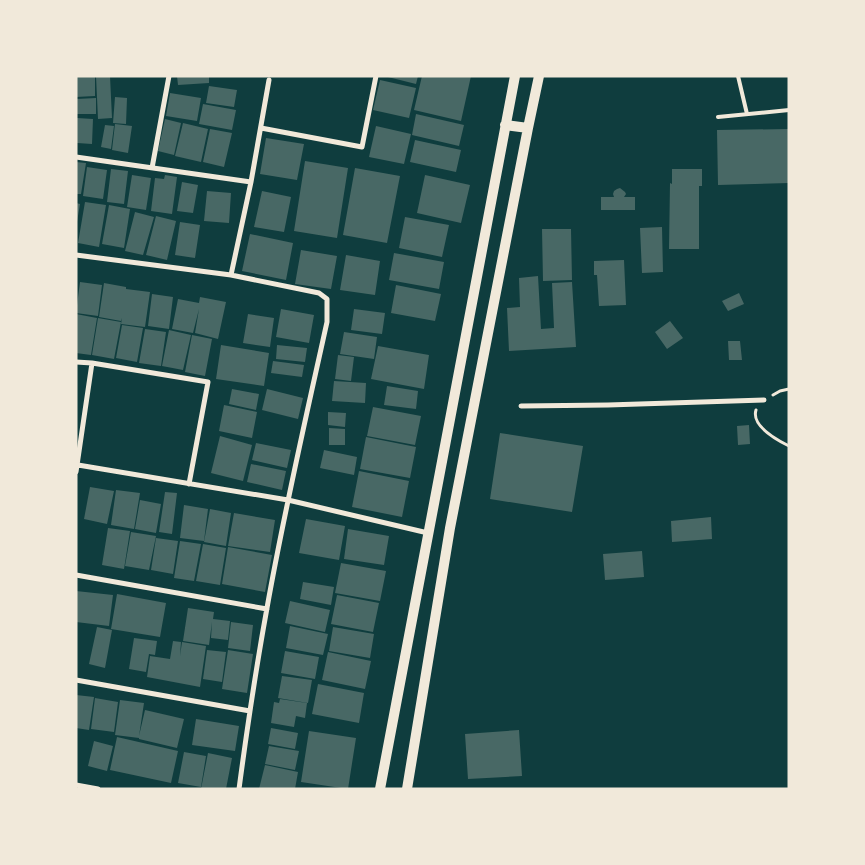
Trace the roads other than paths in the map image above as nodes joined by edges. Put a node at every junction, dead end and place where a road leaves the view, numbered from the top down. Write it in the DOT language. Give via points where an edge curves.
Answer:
graph roads {
  1 [pos="169,76"];
  2 [pos="376,76"];
  3 [pos="515,76"];
  4 [pos="539,76"];
  5 [pos="738,76"];
  6 [pos="269,80"];
  7 [pos="789,110"];
  8 [pos="747,114"];
  9 [pos="718,117"];
  10 [pos="505,125"];
  11 [pos="261,128"];
  12 [pos="528,128"];
  13 [pos="76,157"];
  14 [pos="152,168"];
  15 [pos="251,182"];
  16 [pos="76,255"];
  17 [pos="231,275"];
  18 [pos="76,362"];
  19 [pos="92,363"];
  20 [pos="764,400"];
  21 [pos="521,406"];
  22 [pos="78,465"];
  23 [pos="76,472"];
  24 [pos="189,484"];
  25 [pos="288,500"];
  26 [pos="428,533"];
  27 [pos="76,575"];
  28 [pos="267,609"];
  29 [pos="76,680"];
  30 [pos="250,711"];
  31 [pos="76,785"];
  32 [pos="98,789"];
  33 [pos="239,789"];
  34 [pos="380,789"];
  35 [pos="407,789"];
  1 -- 14 [label="street"];
  2 -- 11 [label="street" via="362,147"];
  3 -- 10 [label="main road"];
  4 -- 12 [label="main road"];
  5 -- 8 [label="lane"];
  6 -- 11 [label="street"];
  7 -- 8 [label="lane"];
  8 -- 9 [label="lane"];
  10 -- 12 [label="main road"];
  10 -- 26 [label="main road"];
  11 -- 15 [label="street"];
  12 -- 35 [label="main road" via="450,528"];
  13 -- 14 [label="street"];
  14 -- 15 [label="street"];
  15 -- 17 [label="street"];
  16 -- 17 [label="street"];
  17 -- 25 [label="street" via="319,293 327,299 327,322"];
  18 -- 19 [label="street"];
  19 -- 22 [label="street"];
  19 -- 24 [label="street" via="208,382"];
  20 -- 21 [label="street"];
  22 -- 23 [label="street"];
  22 -- 24 [label="street"];
  24 -- 25 [label="street"];
  25 -- 26 [label="street"];
  25 -- 28 [label="street"];
  26 -- 34 [label="main road"];
  27 -- 28 [label="street"];
  28 -- 30 [label="street"];
  29 -- 30 [label="street"];
  30 -- 33 [label="street"];
  31 -- 32 [label="street"];
}
